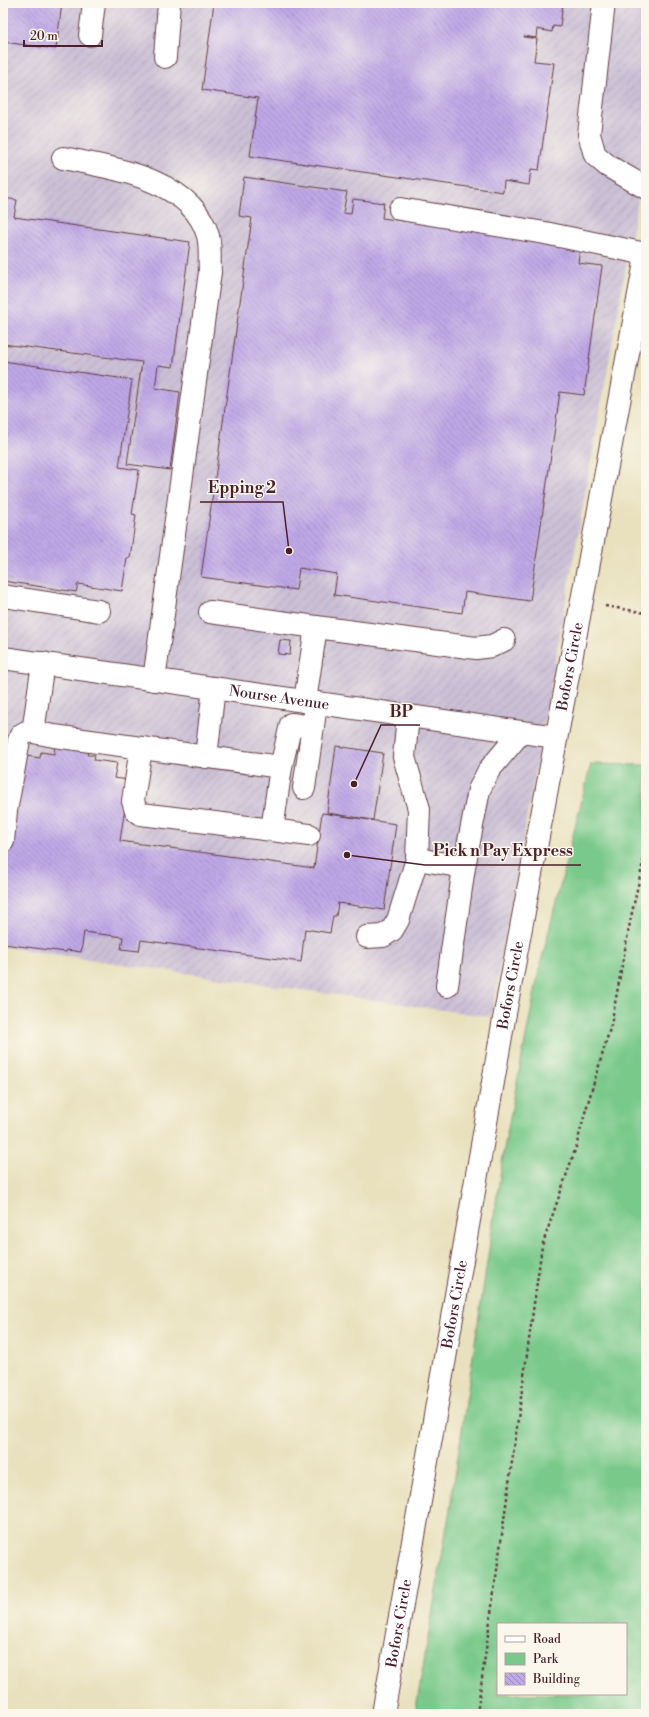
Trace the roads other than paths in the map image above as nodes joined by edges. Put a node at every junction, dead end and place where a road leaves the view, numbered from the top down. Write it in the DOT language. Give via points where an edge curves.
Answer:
graph roads {
  1 [pos="94,3"];
  2 [pos="169,3"];
  3 [pos="604,3"];
  4 [pos="90,35"];
  5 [pos="165,57"];
  6 [pos="63,158"];
  7 [pos="646,188"];
  8 [pos="400,209"];
  9 [pos="646,255"];
  10 [pos="3,596"];
  11 [pos="99,610"];
  12 [pos="210,612"];
  13 [pos="316,627"];
  14 [pos="504,640"];
  15 [pos="3,658"];
  16 [pos="43,664"];
  17 [pos="154,680"];
  18 [pos="214,688"];
  19 [pos="305,701"];
  20 [pos="408,716"];
  21 [pos="291,724"];
  22 [pos="313,727"];
  23 [pos="33,732"];
  24 [pos="521,732"];
  25 [pos="556,737"];
  26 [pos="141,748"];
  27 [pos="206,757"];
  28 [pos="281,767"];
  29 [pos="304,788"];
  30 [pos="272,830"];
  31 [pos="309,835"];
  32 [pos="3,841"];
  33 [pos="417,859"];
  34 [pos="464,866"];
  35 [pos="367,937"];
  36 [pos="447,986"];
  37 [pos="383,1714"];
  1 -- 4 [label="street"];
  2 -- 5 [label="street"];
  3 -- 7 [label="street" via="589,134 596,155 608,166"];
  6 -- 17 [label="street" via="130,172 180,195 198,215 208,236 210,272"];
  8 -- 9 [label="street" via="545,233"];
  9 -- 25 [label="street, Bofors Circle"];
  10 -- 11 [label="street"];
  12 -- 13 [label="street"];
  13 -- 14 [label="street" via="476,648 492,646"];
  13 -- 19 [label="street"];
  15 -- 16 [label="street, Nourse Avenue"];
  16 -- 17 [label="street, Nourse Avenue"];
  16 -- 23 [label="street"];
  17 -- 18 [label="street, Nourse Avenue"];
  18 -- 19 [label="street, Nourse Avenue"];
  18 -- 27 [label="street"];
  19 -- 20 [label="street, Nourse Avenue"];
  19 -- 21 [label="street"];
  19 -- 22 [label="street"];
  20 -- 24 [label="street, Nourse Avenue"];
  20 -- 33 [label="street" via="404,757 419,809"];
  21 -- 22 [label="street"];
  21 -- 28 [label="street"];
  22 -- 29 [label="street"];
  23 -- 26 [label="street"];
  23 -- 32 [label="street" via="20,734"];
  24 -- 25 [label="street, Nourse Avenue"];
  24 -- 34 [label="street" via="489,770 479,790"];
  25 -- 37 [label="street, Bofors Circle" via="504,1019"];
  26 -- 27 [label="street"];
  26 -- 30 [label="street" via="133,801 136,811 141,814"];
  27 -- 28 [label="street"];
  28 -- 30 [label="street"];
  30 -- 31 [label="street"];
  33 -- 34 [label="street"];
  33 -- 35 [label="street" via="398,920 392,930 382,936"];
  34 -- 36 [label="street"];
}
